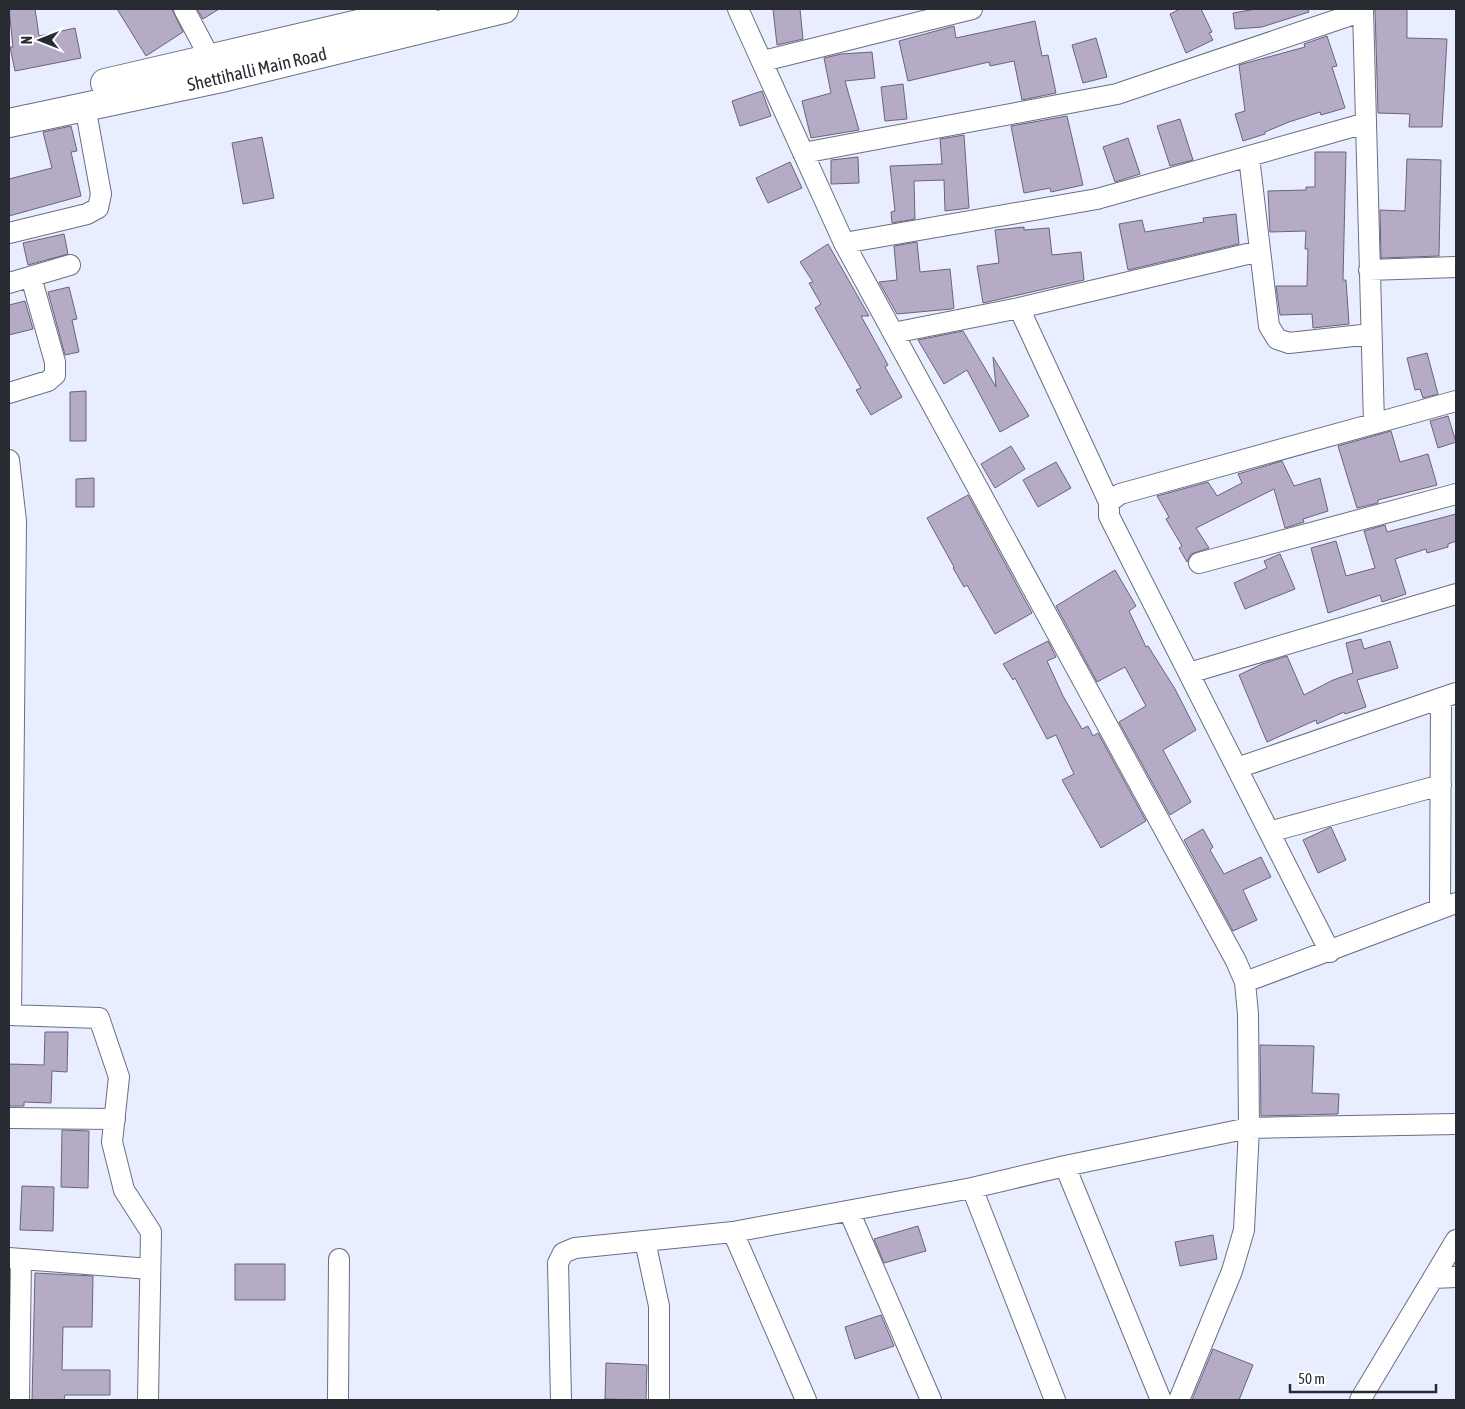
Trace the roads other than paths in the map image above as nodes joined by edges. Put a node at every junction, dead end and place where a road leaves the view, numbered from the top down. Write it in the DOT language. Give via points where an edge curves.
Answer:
graph roads {
  1 [pos="184,9"];
  2 [pos="423,9"];
  3 [pos="504,9"];
  4 [pos="738,9"];
  5 [pos="972,9"];
  6 [pos="1363,10"];
  7 [pos="210,58"];
  8 [pos="763,61"];
  9 [pos="9,105"];
  10 [pos="85,106"];
  11 [pos="9,123"];
  12 [pos="1366,123"];
  13 [pos="803,153"];
  14 [pos="1249,157"];
  15 [pos="9,233"];
  16 [pos="844,243"];
  17 [pos="1260,251"];
  18 [pos="70,265"];
  19 [pos="1456,267"];
  20 [pos="1369,270"];
  21 [pos="31,277"];
  22 [pos="9,284"];
  23 [pos="1019,308"];
  24 [pos="894,333"];
  25 [pos="1371,334"];
  26 [pos="9,393"];
  27 [pos="1456,401"];
  28 [pos="1374,424"];
  29 [pos="9,460"];
  30 [pos="1456,494"];
  31 [pos="1109,502"];
  32 [pos="13,521"];
  33 [pos="1199,564"];
  34 [pos="1456,594"];
  35 [pos="12,616"];
  36 [pos="1189,673"];
  37 [pos="1449,695"];
  38 [pos="1237,768"];
  39 [pos="1441,785"];
  40 [pos="11,813"];
  41 [pos="1269,832"];
  42 [pos="1448,906"];
  43 [pos="1330,952"];
  44 [pos="1245,982"];
  45 [pos="10,1015"];
  46 [pos="9,1118"];
  47 [pos="115,1119"];
  48 [pos="1456,1124"];
  49 [pos="1249,1128"];
  50 [pos="1065,1166"];
  51 [pos="972,1188"];
  52 [pos="849,1211"];
  53 [pos="733,1232"];
  54 [pos="1456,1240"];
  55 [pos="646,1241"];
  56 [pos="339,1258"];
  57 [pos="15,1259"];
  58 [pos="150,1269"];
  59 [pos="1456,1276"];
  60 [pos="1433,1278"];
  61 [pos="19,1400"];
  62 [pos="148,1400"];
  63 [pos="338,1400"];
  64 [pos="561,1400"];
  65 [pos="659,1400"];
  66 [pos="806,1400"];
  67 [pos="931,1400"];
  68 [pos="1055,1400"];
  69 [pos="1161,1400"];
  70 [pos="1179,1400"];
  71 [pos="1360,1400"];
  1 -- 7 [label="street"];
  2 -- 7 [label="main road, Shettihalli Main Road"];
  3 -- 10 [label="main road, Shettihalli Main Road" via="226,77"];
  4 -- 8 [label="street"];
  5 -- 8 [label="street"];
  6 -- 12 [label="street"];
  6 -- 13 [label="street" via="1117,94"];
  7 -- 9 [label="main road, Shettihalli Main Road"];
  8 -- 13 [label="street"];
  10 -- 11 [label="main road, Shettihalli Main Road"];
  10 -- 15 [label="street" via="101,194 98,208 88,214"];
  12 -- 14 [label="street"];
  12 -- 20 [label="street"];
  13 -- 16 [label="street"];
  14 -- 16 [label="street" via="1097,198"];
  14 -- 17 [label="street"];
  16 -- 24 [label="street"];
  17 -- 23 [label="street"];
  17 -- 25 [label="street" via="1269,326 1277,339 1289,343"];
  18 -- 21 [label="street"];
  19 -- 20 [label="street"];
  20 -- 25 [label="street"];
  21 -- 22 [label="street"];
  21 -- 26 [label="street" via="55,362 54,375 48,381"];
  23 -- 24 [label="street"];
  23 -- 31 [label="street"];
  24 -- 44 [label="street"];
  25 -- 28 [label="street"];
  27 -- 28 [label="street"];
  28 -- 31 [label="street" via="1120,494"];
  29 -- 32 [label="street"];
  30 -- 33 [label="street"];
  31 -- 36 [label="street" via="1109,516"];
  32 -- 35 [label="street"];
  34 -- 36 [label="street"];
  35 -- 40 [label="street"];
  36 -- 38 [label="street"];
  37 -- 38 [label="street"];
  37 -- 39 [label="street"];
  38 -- 41 [label="street"];
  39 -- 41 [label="street"];
  39 -- 42 [label="street"];
  40 -- 45 [label="street"];
  41 -- 43 [label="street"];
  42 -- 43 [label="street"];
  43 -- 44 [label="street"];
  44 -- 49 [label="street"];
  45 -- 47 [label="street" via="99,1018 119,1077"];
  46 -- 47 [label="street"];
  47 -- 58 [label="street" via="112,1142 124,1190 151,1232"];
  48 -- 49 [label="street"];
  49 -- 50 [label="street"];
  49 -- 70 [label="street" via="1244,1230 1232,1271"];
  50 -- 51 [label="street"];
  50 -- 69 [label="street"];
  51 -- 52 [label="street"];
  51 -- 68 [label="street"];
  52 -- 53 [label="street"];
  52 -- 67 [label="street"];
  53 -- 55 [label="street"];
  53 -- 66 [label="street"];
  54 -- 60 [label="street"];
  55 -- 64 [label="street" via="575,1248 564,1253 558,1263"];
  55 -- 65 [label="street" via="659,1306"];
  56 -- 63 [label="street"];
  57 -- 58 [label="street"];
  57 -- 61 [label="street"];
  58 -- 62 [label="street"];
  59 -- 60 [label="street"];
  60 -- 71 [label="street"];
}
